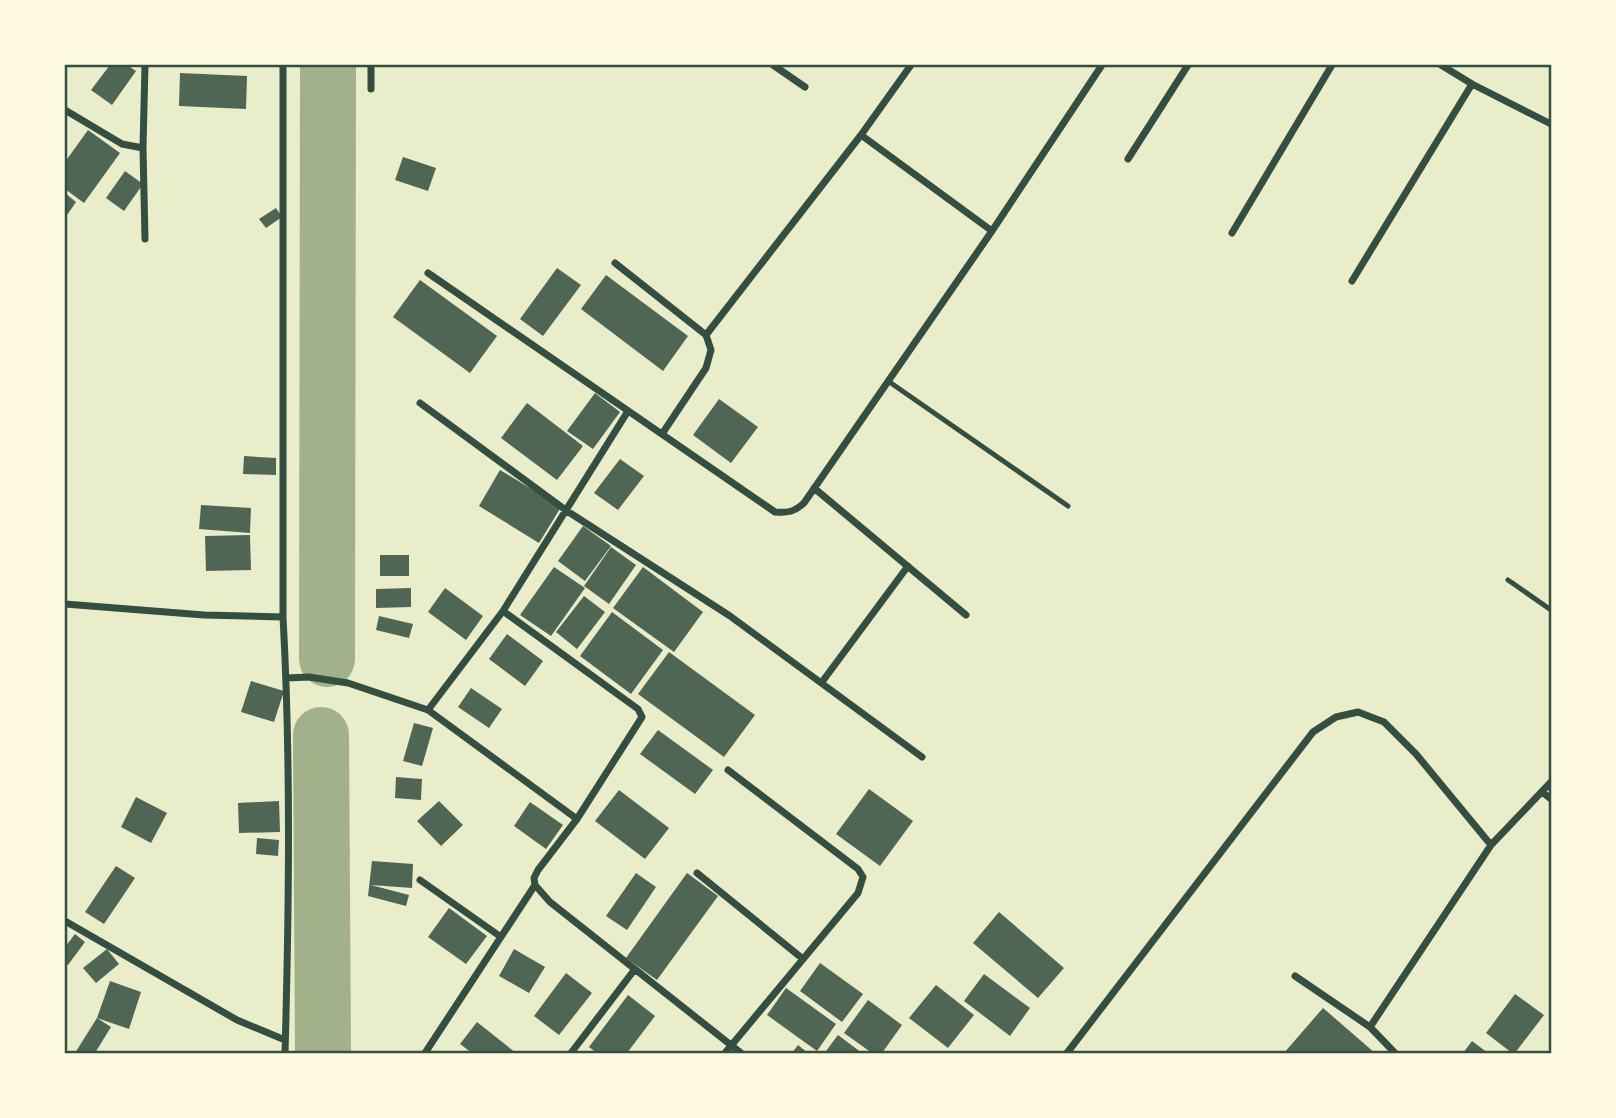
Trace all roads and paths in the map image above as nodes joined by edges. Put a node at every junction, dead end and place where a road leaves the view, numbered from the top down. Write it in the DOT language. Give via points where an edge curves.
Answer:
graph roads {
  1 [pos="145,65"];
  2 [pos="283,65"];
  3 [pos="371,65"];
  4 [pos="773,65"];
  5 [pos="911,65"];
  6 [pos="1102,65"];
  7 [pos="1188,65"];
  8 [pos="1332,65"];
  9 [pos="1441,65"];
  10 [pos="1472,84"];
  11 [pos="805,87"];
  12 [pos="371,89"];
  13 [pos="65,110"];
  14 [pos="1551,124"];
  15 [pos="861,135"];
  16 [pos="143,148"];
  17 [pos="1128,159"];
  18 [pos="992,231"];
  19 [pos="1232,233"];
  20 [pos="145,239"];
  21 [pos="615,263"];
  22 [pos="428,274"];
  23 [pos="1352,281"];
  24 [pos="706,335"];
  25 [pos="888,381"];
  26 [pos="420,403"];
  27 [pos="628,411"];
  28 [pos="662,434"];
  29 [pos="814,488"];
  30 [pos="1068,506"];
  31 [pos="568,511"];
  32 [pos="908,566"];
  33 [pos="1508,580"];
  34 [pos="65,604"];
  35 [pos="1551,610"];
  36 [pos="503,611"];
  37 [pos="967,615"];
  38 [pos="283,617"];
  39 [pos="286,678"];
  40 [pos="822,682"];
  41 [pos="428,710"];
  42 [pos="922,757"];
  43 [pos="728,771"];
  44 [pos="1551,782"];
  45 [pos="1542,792"];
  46 [pos="1551,799"];
  47 [pos="578,820"];
  48 [pos="1491,845"];
  49 [pos="697,873"];
  50 [pos="419,880"];
  51 [pos="535,885"];
  52 [pos="65,921"];
  53 [pos="501,937"];
  54 [pos="803,959"];
  55 [pos="635,968"];
  56 [pos="1295,976"];
  57 [pos="1370,1027"];
  58 [pos="285,1041"];
  59 [pos="731,1046"];
  60 [pos="285,1053"];
  61 [pos="425,1053"];
  62 [pos="571,1053"];
  63 [pos="725,1053"];
  64 [pos="741,1053"];
  65 [pos="1067,1053"];
  66 [pos="1395,1053"];
  1 -- 16 [label="street"];
  2 -- 38 [label="street"];
  3 -- 12 [label="street"];
  4 -- 11 [label="street"];
  5 -- 15 [label="street"];
  6 -- 18 [label="street"];
  7 -- 17 [label="street"];
  8 -- 19 [label="street"];
  9 -- 10 [label="street"];
  10 -- 14 [label="street"];
  10 -- 23 [label="street"];
  13 -- 16 [label="street" via="121,144"];
  15 -- 18 [label="street"];
  15 -- 24 [label="street"];
  16 -- 20 [label="street"];
  18 -- 25 [label="street"];
  21 -- 24 [label="street"];
  22 -- 27 [label="street"];
  24 -- 28 [label="street" via="710,350 706,368"];
  25 -- 29 [label="street"];
  25 -- 30 [label="lane"];
  26 -- 31 [label="street"];
  27 -- 28 [label="street"];
  27 -- 31 [label="street"];
  28 -- 29 [label="street" via="775,512 796,510"];
  29 -- 32 [label="street"];
  31 -- 36 [label="street"];
  31 -- 40 [label="street"];
  32 -- 37 [label="street"];
  32 -- 40 [label="street"];
  33 -- 35 [label="lane"];
  34 -- 38 [label="street"];
  36 -- 41 [label="street"];
  36 -- 47 [label="street" via="641,712 638,726"];
  38 -- 39 [label="street"];
  39 -- 41 [label="street" via="348,683"];
  39 -- 58 [label="street"];
  40 -- 42 [label="street"];
  41 -- 47 [label="street"];
  43 -- 54 [label="street" via="863,877 858,892"];
  44 -- 45 [label="street"];
  45 -- 46 [label="street"];
  45 -- 48 [label="street"];
  47 -- 51 [label="street" via="538,870"];
  48 -- 57 [label="street"];
  48 -- 65 [label="street" via="1384,722 1358,712 1336,718 1313,732"];
  49 -- 54 [label="street"];
  50 -- 53 [label="street"];
  51 -- 53 [label="street"];
  51 -- 55 [label="street" via="550,902"];
  52 -- 58 [label="street" via="237,1020"];
  53 -- 61 [label="street"];
  54 -- 59 [label="street"];
  55 -- 59 [label="street"];
  55 -- 62 [label="street"];
  56 -- 57 [label="street"];
  57 -- 66 [label="street"];
  58 -- 60 [label="street"];
  59 -- 63 [label="street"];
  59 -- 64 [label="street"];
}
